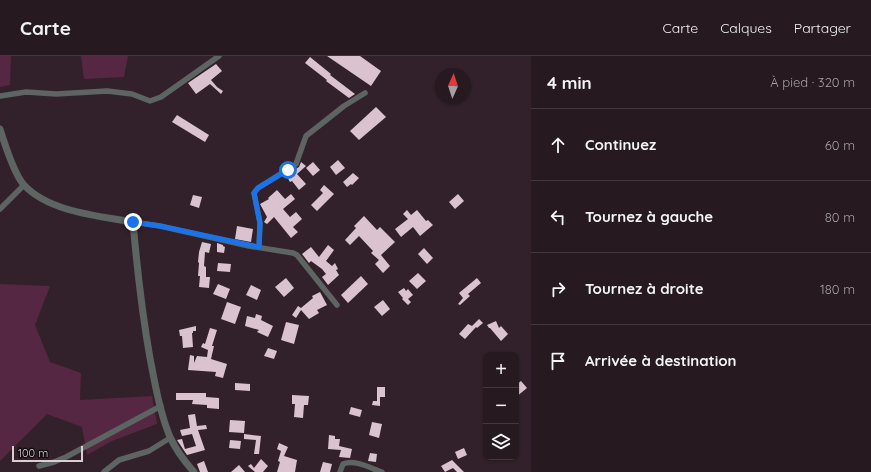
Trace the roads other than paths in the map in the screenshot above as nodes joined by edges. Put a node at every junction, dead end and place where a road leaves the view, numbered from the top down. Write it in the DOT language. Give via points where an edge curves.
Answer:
graph roads {
  1 [pos="219,56"];
  2 [pos="365,93"];
  3 [pos="0,96"];
  4 [pos="0,129"];
  5 [pos="24,185"];
  6 [pos="0,209"];
  7 [pos="133,222"];
  8 [pos="259,247"];
  9 [pos="337,305"];
  10 [pos="161,406"];
  11 [pos="170,438"];
  12 [pos="39,466"];
  13 [pos="104,472"];
  14 [pos="194,472"];
  15 [pos="340,472"];
  16 [pos="382,472"];
  1 -- 3 [label="street" via="167,93 150,101 132,94 107,91 56,94 26,92"];
  2 -- 8 [label="street" via="306,136 296,164 254,193 260,223"];
  4 -- 5 [label="street" via="10,158"];
  5 -- 6 [label="street"];
  5 -- 7 [label="street" via="40,198 68,210"];
  7 -- 8 [label="street"];
  7 -- 10 [label="street" via="144,323"];
  8 -- 9 [label="street" via="297,255"];
  10 -- 11 [label="street"];
  10 -- 12 [label="street" via="54,462"];
  11 -- 13 [label="street" via="149,451 119,460"];
  11 -- 14 [label="street"];
  15 -- 16 [label="street" via="343,464 348,462"];
}
